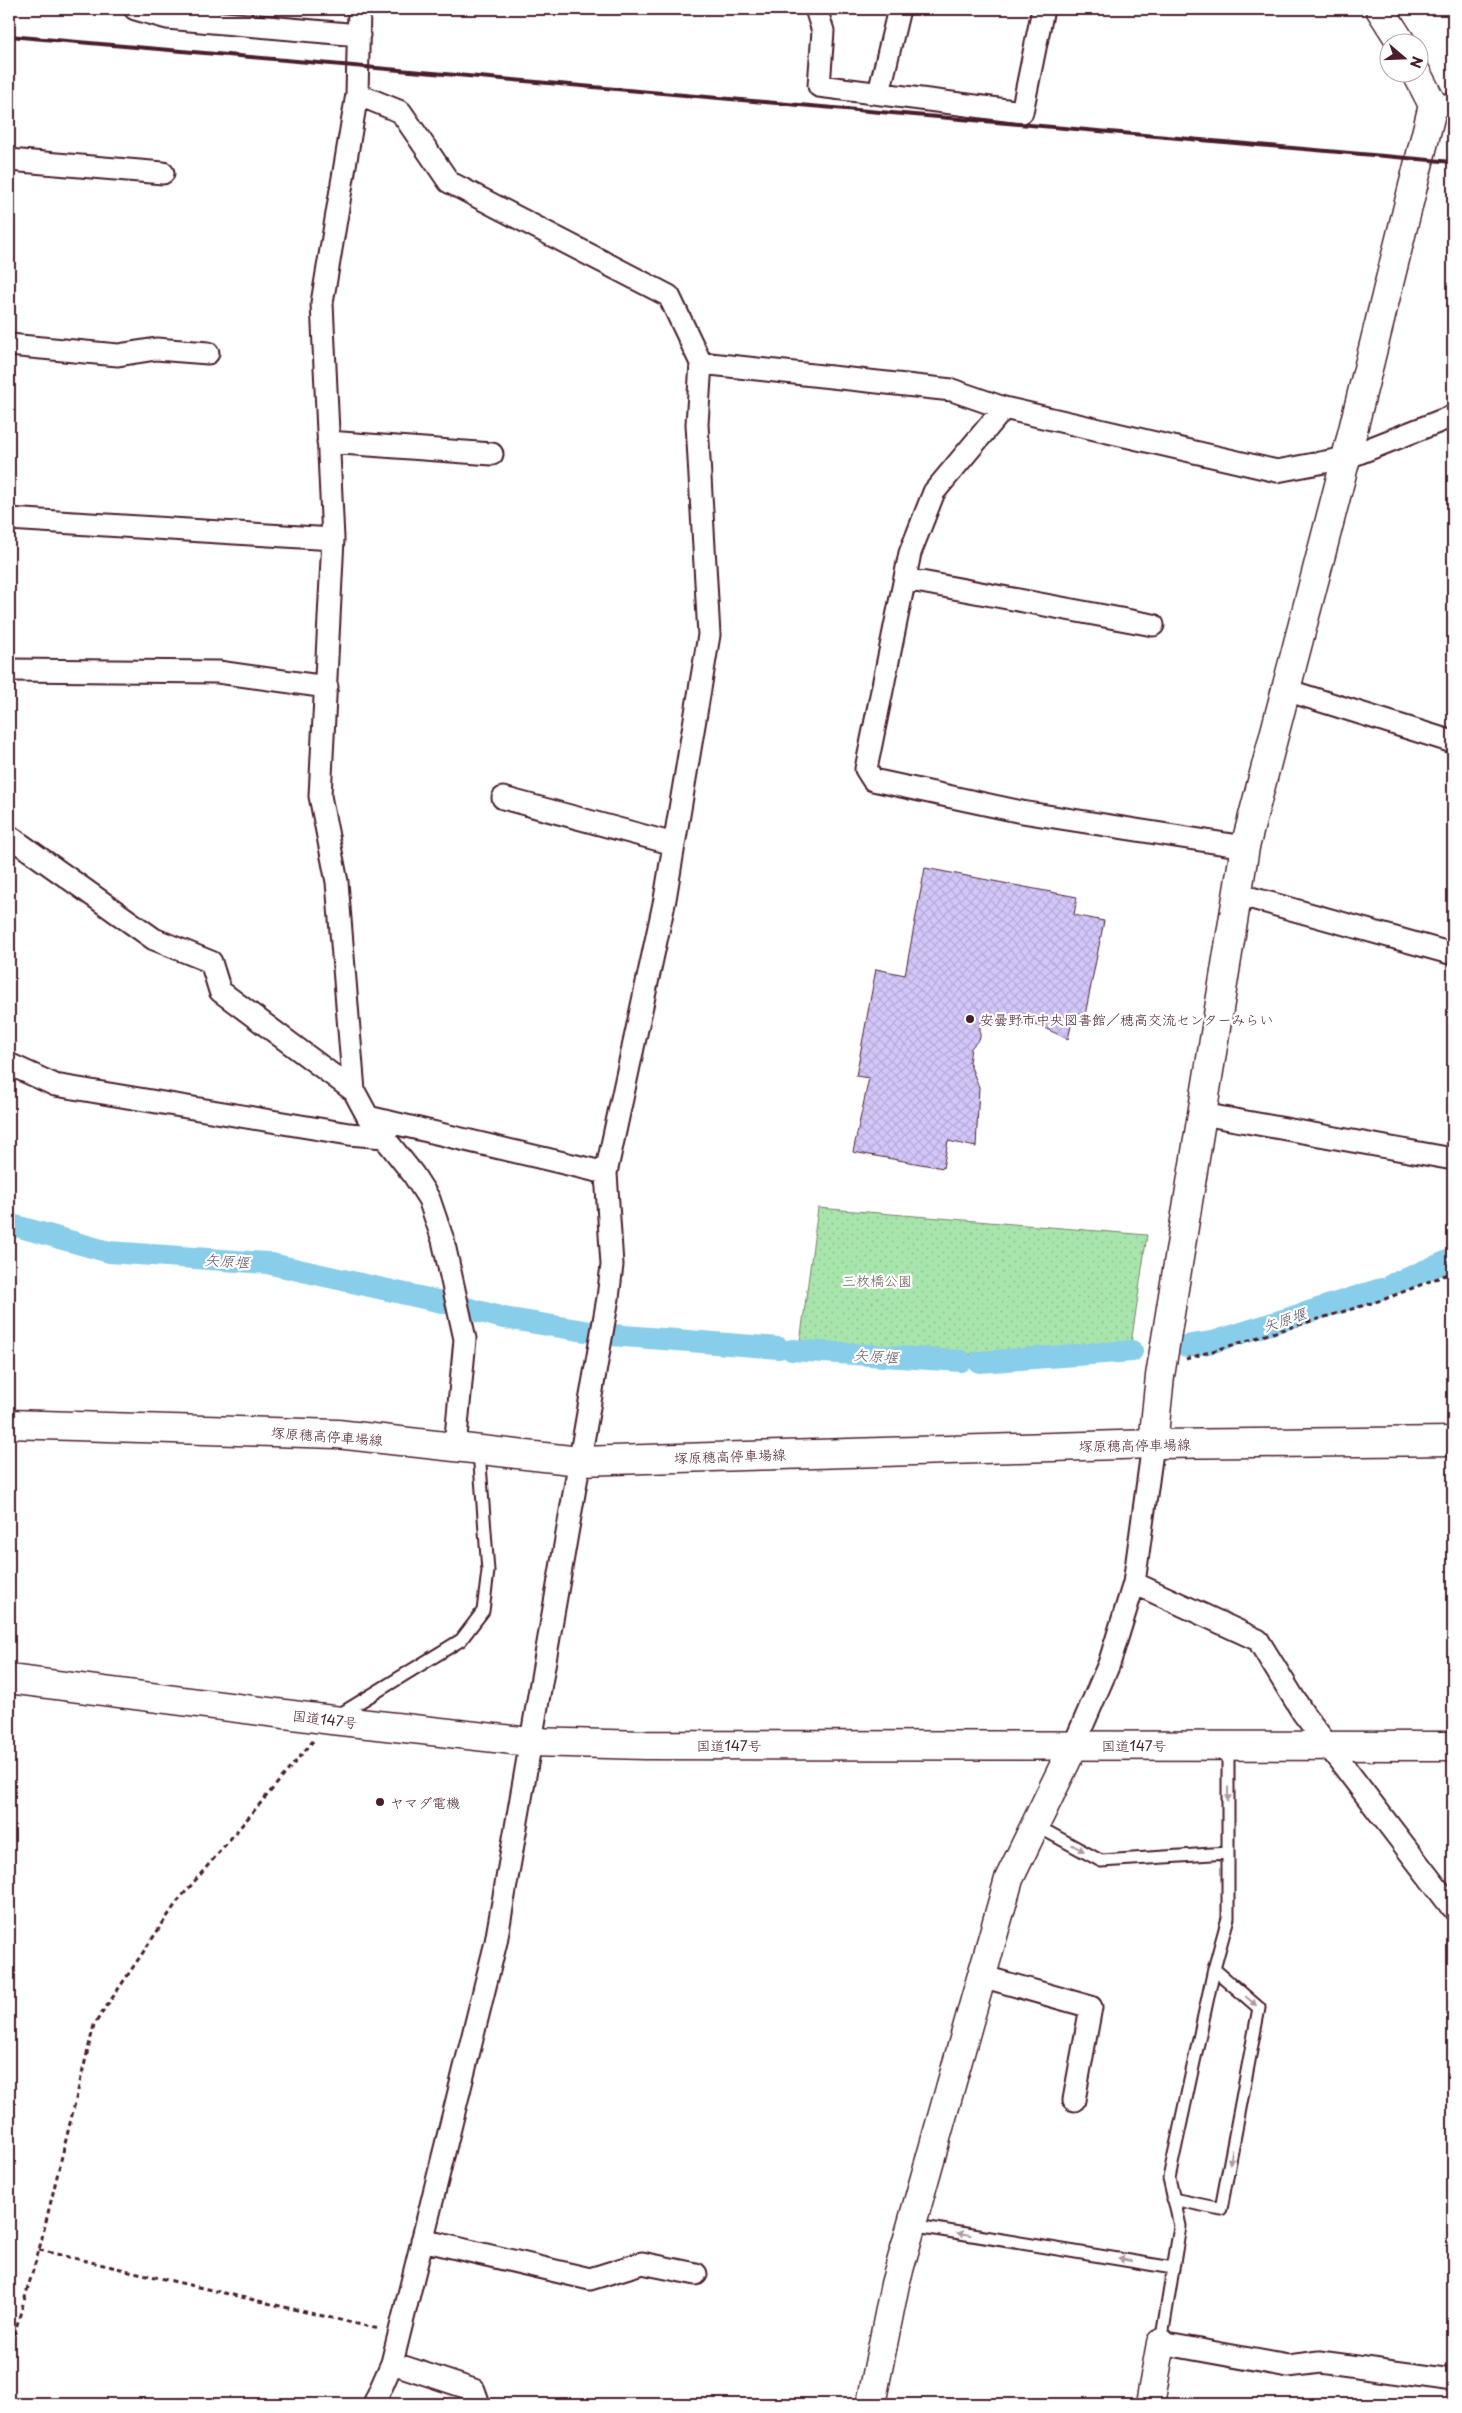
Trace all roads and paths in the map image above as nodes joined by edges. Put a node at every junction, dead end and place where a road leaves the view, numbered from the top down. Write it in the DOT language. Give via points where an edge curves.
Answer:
graph roads {
  1 [pos="135,9"];
  2 [pos="358,9"];
  3 [pos="816,9"];
  4 [pos="899,9"];
  5 [pos="1043,9"];
  6 [pos="1380,9"];
  7 [pos="1395,32"];
  8 [pos="359,35"];
  9 [pos="1424,82"];
  10 [pos="879,93"];
  11 [pos="357,94"];
  12 [pos="1443,105"];
  13 [pos="9,160"];
  14 [pos="164,173"];
  15 [pos="9,345"];
  16 [pos="208,353"];
  17 [pos="701,363"];
  18 [pos="1004,408"];
  19 [pos="1453,416"];
  20 [pos="328,442"];
  21 [pos="492,454"];
  22 [pos="1346,458"];
  23 [pos="9,519"];
  24 [pos="333,539"];
  25 [pos="905,578"];
  26 [pos="1153,626"];
  27 [pos="9,670"];
  28 [pos="327,687"];
  29 [pos="1286,690"];
  30 [pos="1453,742"];
  31 [pos="503,798"];
  32 [pos="9,836"];
  33 [pos="674,844"];
  34 [pos="1245,847"];
  35 [pos="1237,894"];
  36 [pos="1453,954"];
  37 [pos="9,1064"];
  38 [pos="354,1091"];
  39 [pos="1202,1114"];
  40 [pos="368,1117"];
  41 [pos="384,1137"];
  42 [pos="1453,1159"];
  43 [pos="606,1173"];
  44 [pos="1453,1272"];
  45 [pos="1181,1360"];
  46 [pos="9,1424"];
  47 [pos="1453,1442"];
  48 [pos="1153,1444"];
  49 [pos="467,1449"];
  50 [pos="580,1461"];
  51 [pos="1134,1584"];
  52 [pos="9,1679"];
  53 [pos="332,1720"];
  54 [pos="530,1742"];
  55 [pos="1228,1745"];
  56 [pos="1329,1745"];
  57 [pos="1074,1746"];
  58 [pos="1453,1746"];
  59 [pos="1035,1825"];
  60 [pos="1228,1853"];
  61 [pos="1453,1909"];
  62 [pos="1214,1969"];
  63 [pos="981,1976"];
  64 [pos="1074,2100"];
  65 [pos="1173,2199"];
  66 [pos="912,2225"];
  67 [pos="422,2240"];
  68 [pos="39,2250"];
  69 [pos="1173,2268"];
  70 [pos="696,2274"];
  71 [pos="400,2334"];
  72 [pos="1160,2342"];
  73 [pos="9,2352"];
  74 [pos="392,2363"];
  75 [pos="1453,2380"];
  76 [pos="374,2404"];
  77 [pos="479,2404"];
  78 [pos="871,2404"];
  79 [pos="1150,2404"];
  1 -- 8 [label="street" via="167,18"];
  2 -- 8 [label="street"];
  3 -- 10 [label="street" via="823,31 819,86"];
  4 -- 10 [label="street"];
  5 -- 10 [label="street" via="1022,112"];
  6 -- 7 [label="main road"];
  8 -- 11 [label="street"];
  9 -- 12 [label="main road"];
  11 -- 17 [label="street" via="401,112 449,182 668,296"];
  11 -- 20 [label="street" via="322,303"];
  12 -- 22 [label="main road"];
  13 -- 14 [label="street"];
  15 -- 16 [label="street" via="118,355 156,349"];
  17 -- 18 [label="street" via="952,390"];
  17 -- 33 [label="street" via="697,424 709,635"];
  18 -- 22 [label="street" via="1276,471"];
  18 -- 25 [label="street" via="934,492 910,553"];
  19 -- 22 [label="street"];
  20 -- 21 [label="street"];
  20 -- 24 [label="street"];
  22 -- 29 [label="main road"];
  23 -- 24 [label="street"];
  24 -- 28 [label="street"];
  25 -- 26 [label="street"];
  25 -- 34 [label="street" via="866,769 873,780 1022,812"];
  27 -- 28 [label="street" via="218,672"];
  28 -- 38 [label="street" via="320,796 337,882"];
  29 -- 30 [label="street"];
  29 -- 34 [label="main road"];
  31 -- 33 [label="street"];
  32 -- 38 [label="street" via="154,939 211,962 220,991"];
  33 -- 43 [label="street"];
  34 -- 35 [label="main road"];
  35 -- 36 [label="street"];
  35 -- 39 [label="main road"];
  37 -- 41 [label="street" via="55,1085 349,1134"];
  38 -- 40 [label="street"];
  39 -- 42 [label="street"];
  39 -- 48 [label="main road" via="1160,1376"];
  40 -- 41 [label="street"];
  40 -- 43 [label="street"];
  41 -- 49 [label="street" via="429,1199 443,1240 465,1340"];
  43 -- 50 [label="street" via="612,1266"];
  44 -- 45 [label="path" via="1385,1299"];
  46 -- 49 [label="main road, 塚原穂高停車場線" via="337,1434"];
  47 -- 48 [label="main road, 塚原穂高停車場線"];
  48 -- 50 [label="main road, 塚原穂高停車場線"];
  48 -- 51 [label="street"];
  49 -- 50 [label="main road, 塚原穂高停車場線"];
  49 -- 53 [label="lane" via="488,1570 483,1611 462,1640"];
  50 -- 54 [label="street"];
  51 -- 56 [label="street" via="1258,1640 1304,1713"];
  51 -- 57 [label="street" via="1109,1664"];
  52 -- 53 [label="main road, 国道147号"];
  53 -- 54 [label="main road, 国道147号"];
  53 -- 68 [label="path" via="177,1902 94,2025"];
  54 -- 57 [label="main road, 国道147号"];
  54 -- 67 [label="street" via="496,1942"];
  55 -- 56 [label="main road, 国道147号"];
  55 -- 57 [label="main road, 国道147号"];
  55 -- 60 [label="lane, one-way"];
  56 -- 58 [label="main road, 国道147号"];
  56 -- 61 [label="street"];
  57 -- 59 [label="main road"];
  59 -- 60 [label="lane, one-way" via="1101,1861"];
  59 -- 63 [label="main road" via="1009,1879"];
  60 -- 62 [label="lane" via="1228,1918"];
  62 -- 65 [label="lane" via="1168,2178"];
  62 -- 65 [label="lane, one-way" via="1260,2008 1221,2209"];
  63 -- 64 [label="street" via="1091,2007"];
  63 -- 66 [label="main road"];
  65 -- 69 [label="lane" via="1180,2226"];
  69 -- 66 [label="lane, one-way"];
  66 -- 78 [label="main road" via="895,2284"];
  67 -- 70 [label="street" via="590,2278 642,2263"];
  67 -- 71 [label="street"];
  68 -- 71 [label="path"];
  68 -- 73 [label="path"];
  69 -- 72 [label="lane"];
  71 -- 74 [label="street"];
  72 -- 75 [label="street" via="1288,2366 1320,2362"];
  72 -- 79 [label="main road"];
  74 -- 76 [label="street"];
  74 -- 77 [label="street" via="474,2390"];
}
